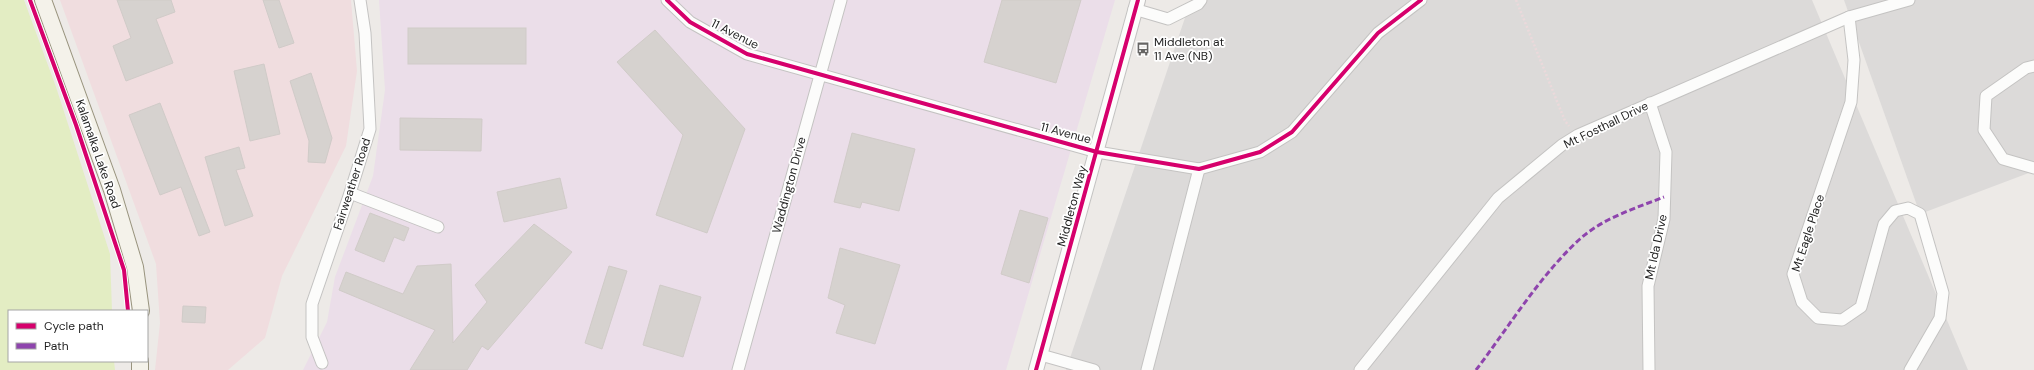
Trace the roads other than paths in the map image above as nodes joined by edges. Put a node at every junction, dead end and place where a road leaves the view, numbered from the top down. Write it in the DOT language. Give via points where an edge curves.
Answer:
graph roads {
  1 [pos="43,0"];
  2 [pos="360,0"];
  3 [pos="667,0"];
  4 [pos="841,0"];
  5 [pos="1201,0"];
  6 [pos="1421,0"];
  7 [pos="1909,0"];
  8 [pos="1136,4"];
  9 [pos="1849,17"];
  10 [pos="2034,66"];
  11 [pos="819,75"];
  12 [pos="1650,103"];
  13 [pos="1097,152"];
  14 [pos="2034,168"];
  15 [pos="1199,169"];
  16 [pos="350,193"];
  17 [pos="438,228"];
  18 [pos="141,310"];
  19 [pos="1041,355"];
  20 [pos="322,363"];
  21 [pos="738,370"];
  22 [pos="1036,370"];
  23 [pos="1094,370"];
  24 [pos="1147,370"];
  25 [pos="1360,370"];
  26 [pos="1648,370"];
  27 [pos="1910,370"];
  1 -- 18 [label="main road, Kalamalka Lake Road" via="112,190 135,267"];
  2 -- 16 [label="street, Fairweather Road" via="366,33 370,129"];
  3 -- 11 [label="street, 11 Avenue" via="690,22 747,54"];
  4 -- 11 [label="street, Waddington Drive"];
  5 -- 8 [label="street, Middleton Way" via="1168,19"];
  6 -- 15 [label="street, 11 Avenue" via="1378,33 1292,132 1260,152"];
  7 -- 9 [label="street, Mt Fosthall Drive"];
  8 -- 13 [label="street, Middleton Way"];
  9 -- 12 [label="street, Mt Fosthall Drive"];
  9 -- 27 [label="street, Mt Eagle Place" via="1854,60 1851,102 1793,274 1802,302 1818,318 1842,320 1860,307 1884,224 1895,211 1908,208 1920,214 1943,293 1940,318"];
  10 -- 14 [label="street" via="2026,68 1986,96 1984,130 2003,159"];
  11 -- 13 [label="street, 11 Avenue"];
  11 -- 21 [label="street, Waddington Drive"];
  12 -- 25 [label="street, Mt Fosthall Drive" via="1578,135 1562,145 1498,198"];
  12 -- 26 [label="street, Mt Ida Drive" via="1666,152 1664,219 1648,286"];
  13 -- 15 [label="street, 11 Avenue"];
  13 -- 19 [label="street, Middleton Way"];
  15 -- 24 [label="street"];
  16 -- 17 [label="street"];
  16 -- 20 [label="street, Fairweather Road" via="312,304 312,337"];
  19 -- 22 [label="street, Middleton Way"];
  19 -- 23 [label="street"];
}
